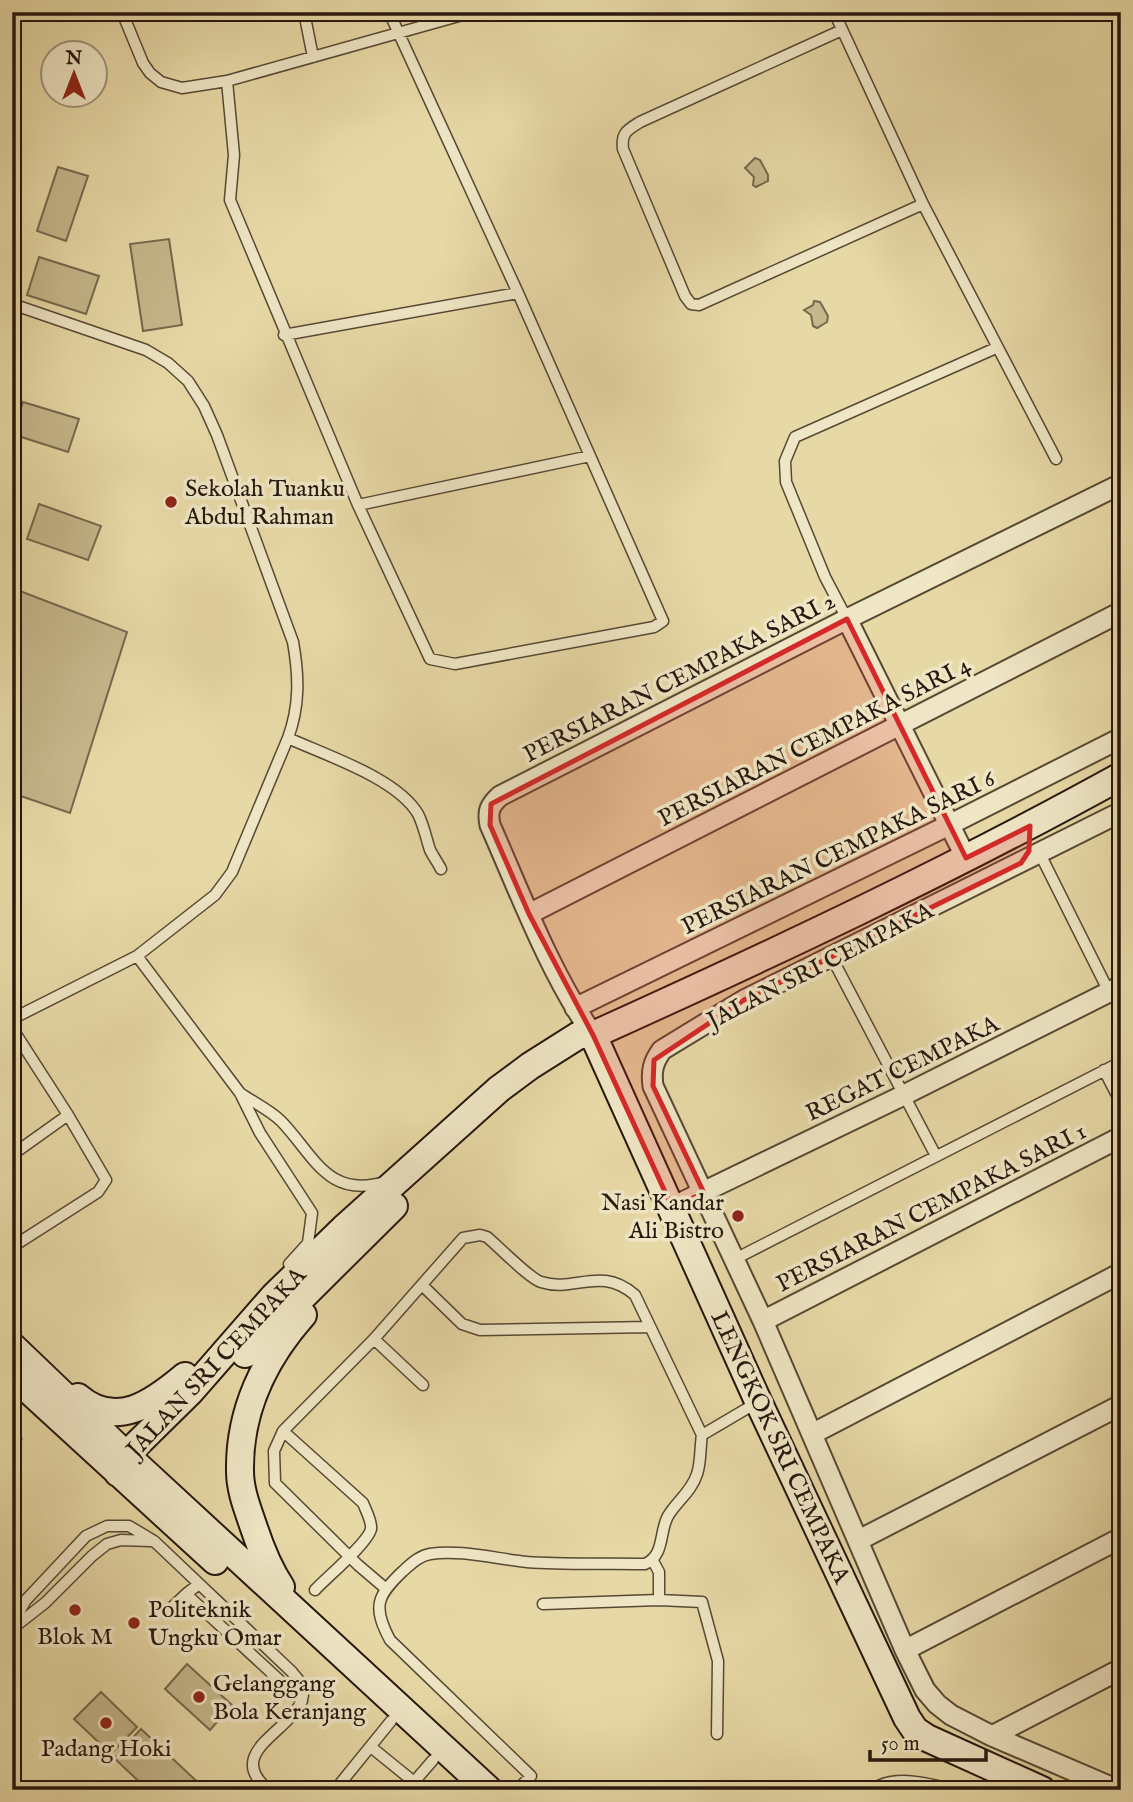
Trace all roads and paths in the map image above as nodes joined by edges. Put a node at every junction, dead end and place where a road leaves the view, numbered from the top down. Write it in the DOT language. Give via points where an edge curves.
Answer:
graph roads {
  1 [pos="122,12"];
  2 [pos="304,12"];
  3 [pos="389,12"];
  4 [pos="473,12"];
  5 [pos="834,12"];
  6 [pos="842,30"];
  7 [pos="399,33"];
  8 [pos="313,57"];
  9 [pos="227,81"];
  10 [pos="923,204"];
  11 [pos="519,293"];
  12 [pos="12,304"];
  13 [pos="284,335"];
  14 [pos="996,348"];
  15 [pos="590,456"];
  16 [pos="1056,459"];
  17 [pos="1121,484"];
  18 [pos="358,505"];
  19 [pos="1121,612"];
  20 [pos="847,619"];
  21 [pos="901,724"];
  22 [pos="288,738"];
  23 [pos="1121,738"];
  24 [pos="1121,776"];
  25 [pos="1121,811"];
  26 [pos="949,825"];
  27 [pos="1030,826"];
  28 [pos="1061,842"];
  29 [pos="1040,854"];
  30 [pos="966,858"];
  31 [pos="1021,863"];
  32 [pos="442,869"];
  33 [pos="529,914"];
  34 [pos="137,956"];
  35 [pos="832,957"];
  36 [pos="728,973"];
  37 [pos="1117,989"];
  38 [pos="744,1000"];
  39 [pos="575,1008"];
  40 [pos="12,1019"];
  41 [pos="12,1028"];
  42 [pos="593,1034"];
  43 [pos="1121,1062"];
  44 [pos="1104,1070"];
  45 [pos="240,1093"];
  46 [pos="904,1095"];
  47 [pos="1121,1103"];
  48 [pos="68,1115"];
  49 [pos="1121,1137"];
  50 [pos="12,1155"];
  51 [pos="936,1156"];
  52 [pos="401,1177"];
  53 [pos="704,1193"];
  54 [pos="672,1207"];
  55 [pos="356,1243"];
  56 [pos="12,1247"];
  57 [pos="735,1259"];
  58 [pos="1121,1273"];
  59 [pos="422,1285"];
  60 [pos="274,1296"];
  61 [pos="763,1321"];
  62 [pos="650,1327"];
  63 [pos="242,1330"];
  64 [pos="374,1339"];
  65 [pos="12,1346"];
  66 [pos="12,1376"];
  67 [pos="45,1376"];
  68 [pos="424,1385"];
  69 [pos="758,1401"];
  70 [pos="1121,1405"];
  71 [pos="283,1431"];
  72 [pos="812,1434"];
  73 [pos="702,1435"];
  74 [pos="128,1465"];
  75 [pos="1121,1538"];
  76 [pos="859,1540"];
  77 [pos="154,1541"];
  78 [pos="350,1555"];
  79 [pos="653,1561"];
  80 [pos="199,1584"];
  81 [pos="384,1588"];
  82 [pos="315,1590"];
  83 [pos="186,1594"];
  84 [pos="659,1601"];
  85 [pos="543,1604"];
  86 [pos="166,1613"];
  87 [pos="299,1614"];
  88 [pos="12,1626"];
  89 [pos="905,1650"];
  90 [pos="1121,1669"];
  91 [pos="302,1701"];
  92 [pos="397,1715"];
  93 [pos="717,1734"];
  94 [pos="992,1735"];
  95 [pos="371,1747"];
  96 [pos="438,1754"];
  97 [pos="411,1786"];
  98 [pos="269,1790"];
  99 [pos="335,1790"];
  100 [pos="465,1790"];
  101 [pos="489,1790"];
  102 [pos="517,1790"];
  103 [pos="871,1790"];
  104 [pos="953,1790"];
  105 [pos="1042,1790"];
  106 [pos="1118,1790"];
  1 -- 9 [label="lane" via="143,63 161,82 182,88"];
  2 -- 8 [label="lane"];
  3 -- 7 [label="lane"];
  4 -- 7 [label="lane"];
  5 -- 6 [label="lane"];
  6 -- 10 [label="lane"];
  6 -- 10 [label="lane" via="640,122 621,137 622,149 685,296 699,305"];
  7 -- 8 [label="lane"];
  7 -- 11 [label="lane"];
  8 -- 9 [label="lane"];
  9 -- 13 [label="lane" via="234,155 230,200"];
  10 -- 14 [label="lane"];
  11 -- 13 [label="lane"];
  11 -- 15 [label="lane"];
  12 -- 22 [label="lane" via="146,350 188,381 199,398 293,642 299,677"];
  13 -- 18 [label="lane"];
  14 -- 16 [label="lane"];
  14 -- 20 [label="lane" via="795,437 785,461 786,482"];
  15 -- 18 [label="lane"];
  15 -- 18 [label="lane" via="663,621 654,627 455,664 430,659"];
  17 -- 20 [label="street, PERSIARAN CEMPAKA SARI 2"];
  19 -- 21 [label="street, PERSIARAN CEMPAKA SARI 4"];
  20 -- 21 [label="street"];
  20 -- 33 [label="street, PERSIARAN CEMPAKA SARI 2" via="491,804 490,825"];
  21 -- 26 [label="street"];
  21 -- 33 [label="street, PERSIARAN CEMPAKA SARI 4"];
  22 -- 32 [label="lane" via="380,780 400,794 417,813"];
  22 -- 34 [label="lane" via="232,872 215,895"];
  23 -- 26 [label="street, PERSIARAN CEMPAKA SARI 6"];
  24 -- 27 [label="street, JALAN SRI CEMPAKA"];
  25 -- 28 [label="street, JALAN SRI CEMPAKA"];
  26 -- 30 [label="street"];
  26 -- 39 [label="street, PERSIARAN CEMPAKA SARI 6"];
  27 -- 28 [label="street" via="1048,841"];
  27 -- 30 [label="street, JALAN SRI CEMPAKA"];
  27 -- 31 [label="street" via="1029,851"];
  28 -- 29 [label="street, JALAN SRI CEMPAKA"];
  29 -- 31 [label="street, JALAN SRI CEMPAKA"];
  29 -- 37 [label="lane"];
  30 -- 36 [label="street, JALAN SRI CEMPAKA"];
  31 -- 35 [label="street, JALAN SRI CEMPAKA"];
  33 -- 39 [label="street, PERSIARAN CEMPAKA SARI 2"];
  34 -- 40 [label="lane"];
  34 -- 45 [label="lane"];
  35 -- 38 [label="street, JALAN SRI CEMPAKA"];
  35 -- 46 [label="lane"];
  36 -- 38 [label="street"];
  36 -- 42 [label="street, JALAN SRI CEMPAKA"];
  37 -- 46 [label="street, REGAT CEMPAKA"];
  38 -- 53 [label="street, JALAN SRI CEMPAKA" via="662,1050 651,1073"];
  39 -- 42 [label="street, PERSIARAN CEMPAKA SARI 2"];
  41 -- 48 [label="lane"];
  42 -- 52 [label="street, JALAN SRI CEMPAKA" via="579,1035 530,1066"];
  42 -- 54 [label="street, LENGKOK SRI CEMPAKA"];
  42 -- 55 [label="street, JALAN SRI CEMPAKA" via="463,1137"];
  43 -- 44 [label="lane"];
  44 -- 47 [label="lane"];
  44 -- 51 [label="lane"];
  45 -- 52 [label="lane" via="280,1120 323,1172 342,1183 381,1183"];
  45 -- 60 [label="lane" via="312,1213 308,1243 287,1266"];
  46 -- 51 [label="lane"];
  46 -- 53 [label="street, REGAT CEMPAKA"];
  48 -- 50 [label="lane"];
  48 -- 56 [label="lane" via="106,1180 98,1192"];
  49 -- 61 [label="street, PERSIARAN CEMPAKA SARI 1"];
  51 -- 57 [label="lane"];
  52 -- 60 [label="street, JALAN SRI CEMPAKA"];
  53 -- 54 [label="street, REGAT CEMPAKA"];
  53 -- 57 [label="street, JALAN SRI CEMPAKA"];
  54 -- 69 [label="street, LENGKOK SRI CEMPAKA"];
  55 -- 74 [label="street, JALAN SRI CEMPAKA"];
  55 -- 87 [label="street" via="270,1358 243,1425 240,1473 244,1499 272,1574"];
  57 -- 61 [label="street, JALAN SRI CEMPAKA"];
  58 -- 72 [label="street"];
  59 -- 62 [label="lane" via="462,1324 480,1331"];
  59 -- 62 [label="lane" via="463,1238 480,1235 540,1282 623,1285 635,1295"];
  59 -- 64 [label="lane"];
  60 -- 63 [label="street, JALAN SRI CEMPAKA"];
  61 -- 72 [label="street, JALAN SRI CEMPAKA"];
  62 -- 73 [label="lane"];
  63 -- 67 [label="street" via="159,1397 124,1412 103,1412 87,1405 56,1378"];
  63 -- 74 [label="street, JALAN SRI CEMPAKA"];
  64 -- 68 [label="lane"];
  64 -- 71 [label="lane"];
  65 -- 67 [label="street"];
  66 -- 74 [label="street"];
  67 -- 74 [label="street"];
  69 -- 73 [label="lane"];
  69 -- 105 [label="street, LENGKOK SRI CEMPAKA" via="915,1730"];
  70 -- 76 [label="street"];
  71 -- 78 [label="lane" via="274,1451 275,1483"];
  71 -- 78 [label="lane" via="363,1503 371,1529"];
  72 -- 76 [label="street, JALAN SRI CEMPAKA"];
  73 -- 79 [label="lane" via="697,1474 669,1515"];
  74 -- 87 [label="street"];
  74 -- 92 [label="street"];
  75 -- 89 [label="street"];
  76 -- 89 [label="street, JALAN SRI CEMPAKA"];
  77 -- 80 [label="lane"];
  77 -- 88 [label="lane" via="107,1544 45,1603"];
  77 -- 88 [label="lane" via="129,1526 107,1526 86,1536 26,1600"];
  78 -- 81 [label="lane"];
  78 -- 82 [label="lane"];
  79 -- 81 [label="lane" via="530,1562 443,1553 415,1560"];
  79 -- 84 [label="lane" via="659,1572"];
  80 -- 83 [label="lane"];
  80 -- 91 [label="lane" via="292,1672 302,1686"];
  81 -- 102 [label="lane" via="379,1620 390,1640 531,1776"];
  83 -- 86 [label="lane"];
  83 -- 91 [label="lane"];
  84 -- 85 [label="lane"];
  84 -- 93 [label="lane" via="702,1602 718,1661"];
  87 -- 92 [label="street"];
  89 -- 94 [label="street, JALAN SRI CEMPAKA" via="937,1704"];
  90 -- 94 [label="street"];
  91 -- 98 [label="lane" via="254,1759 253,1772"];
  92 -- 95 [label="lane"];
  92 -- 96 [label="street"];
  94 -- 106 [label="street, JALAN SRI CEMPAKA"];
  95 -- 97 [label="lane"];
  95 -- 99 [label="lane"];
  96 -- 97 [label="lane"];
  96 -- 100 [label="street"];
  96 -- 101 [label="street"];
  103 -- 104 [label="lane" via="879,1784 904,1781"];
}
